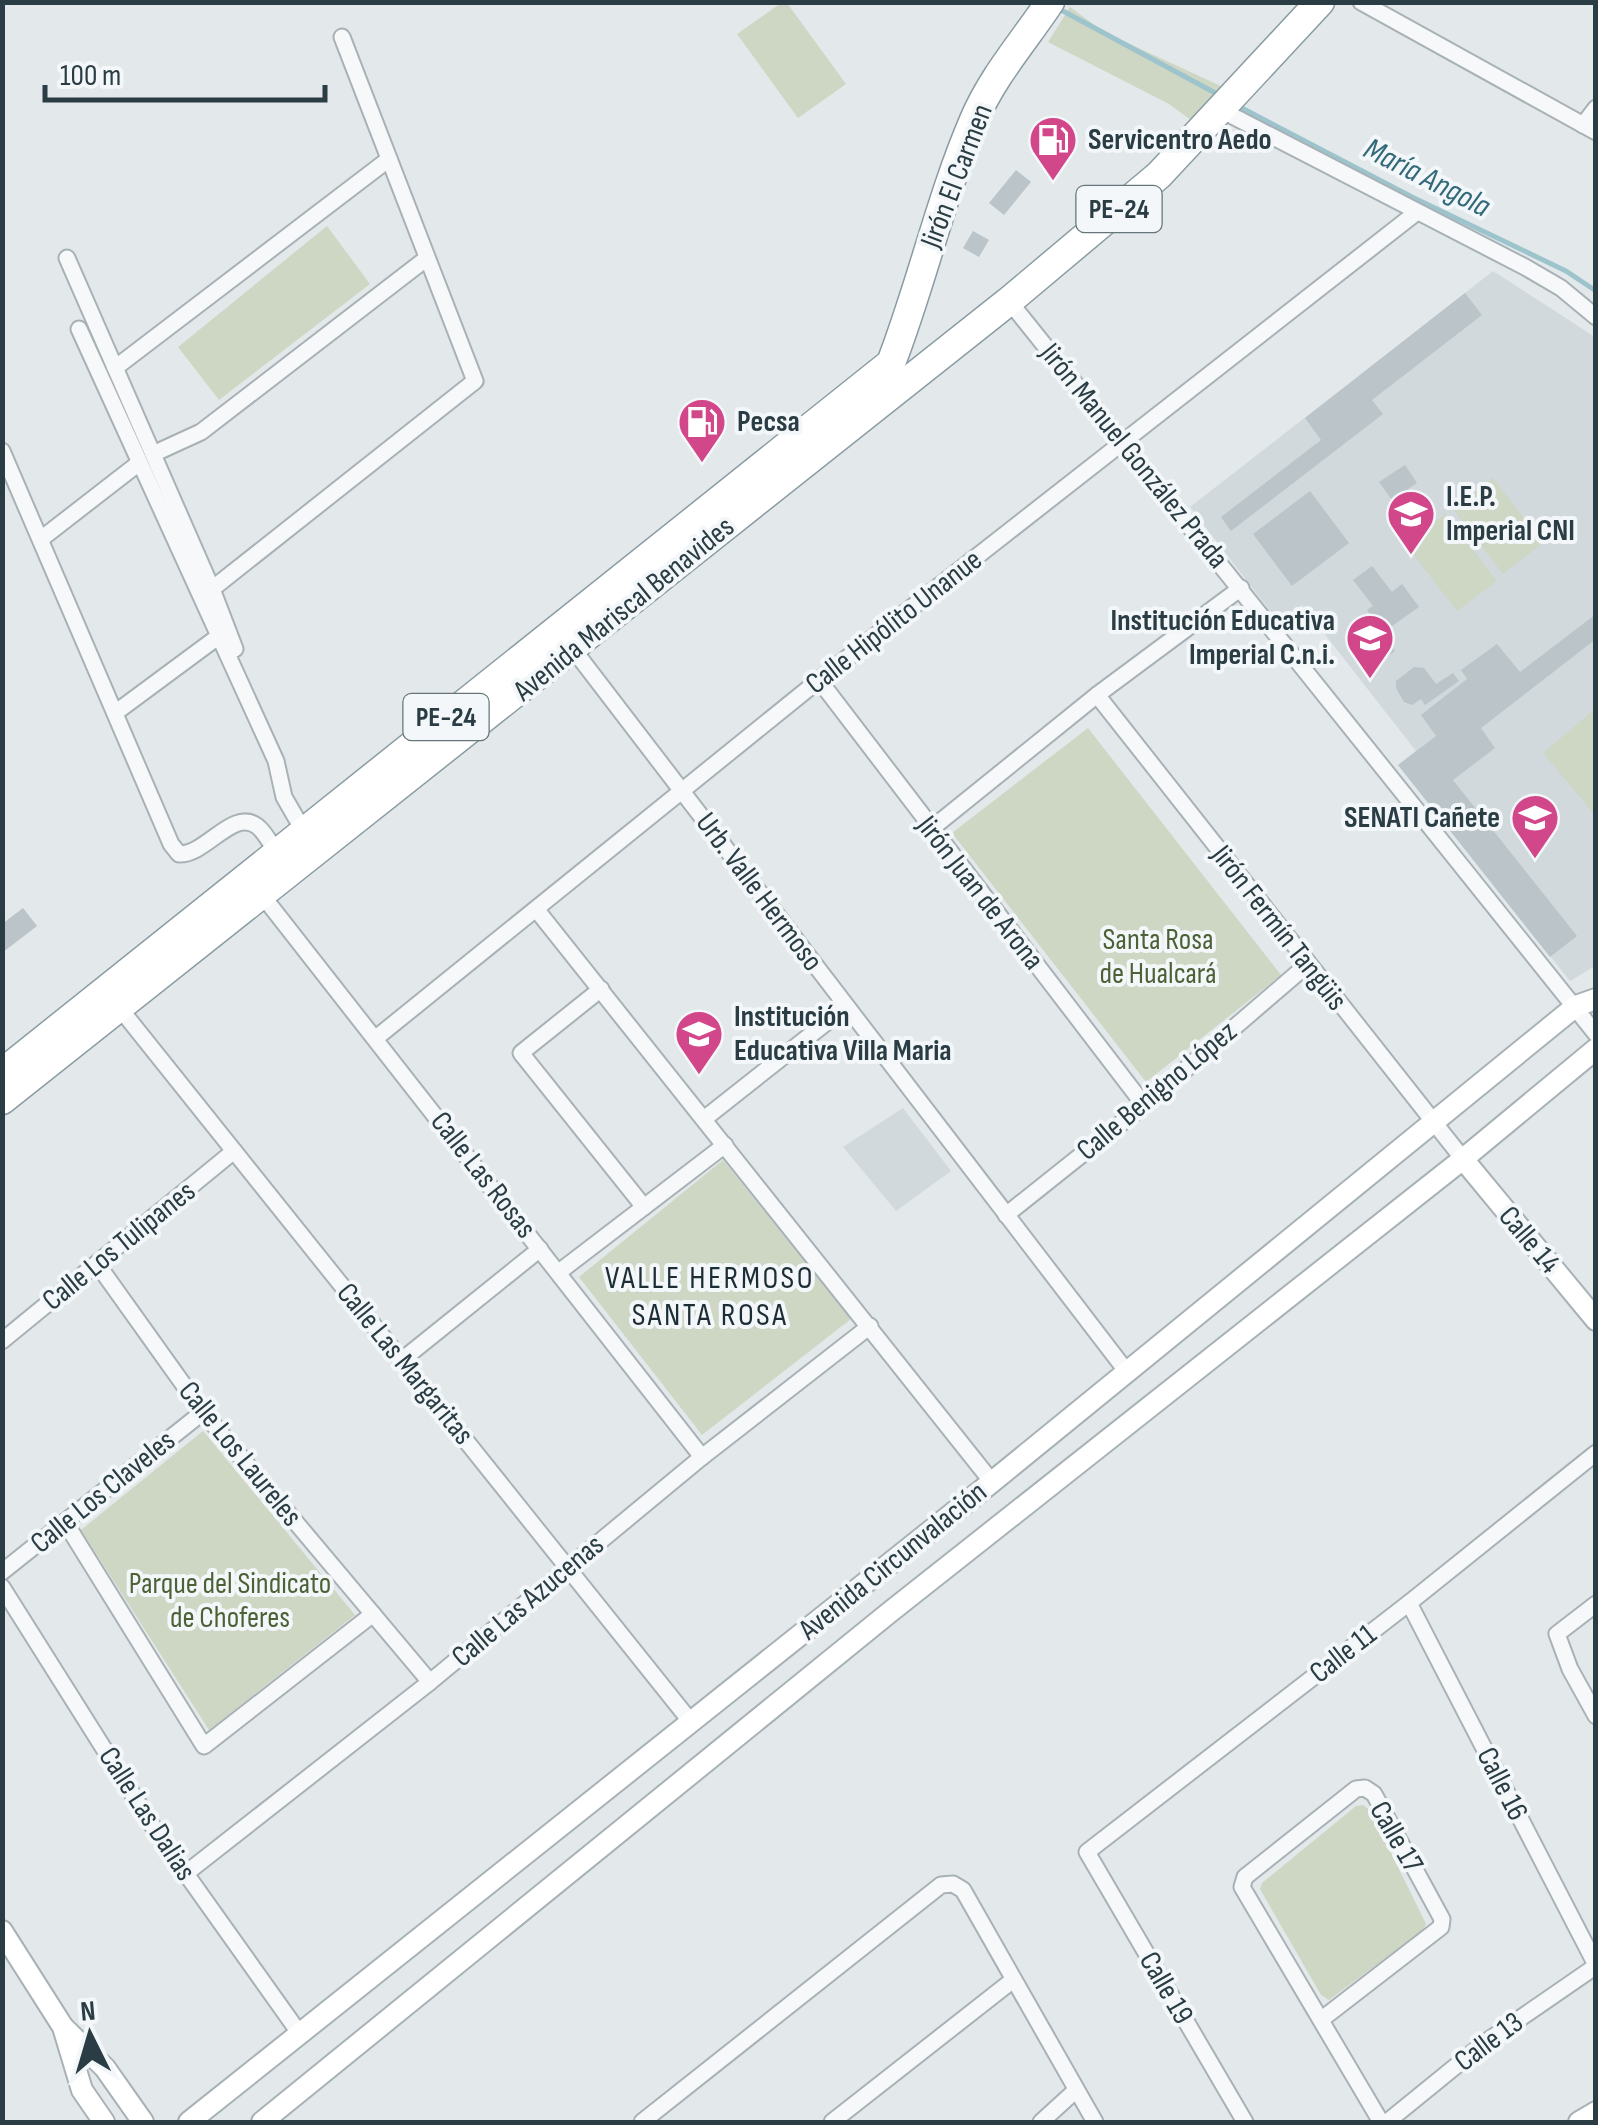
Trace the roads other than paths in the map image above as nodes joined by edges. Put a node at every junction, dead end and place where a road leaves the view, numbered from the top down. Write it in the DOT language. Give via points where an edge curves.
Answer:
graph roads {
  1 [pos="1050,2"];
  2 [pos="1320,2"];
  3 [pos="1361,2"];
  4 [pos="342,38"];
  5 [pos="1596,108"];
  6 [pos="1222,110"];
  7 [pos="1590,129"];
  8 [pos="389,159"];
  9 [pos="1417,212"];
  10 [pos="67,258"];
  11 [pos="427,258"];
  12 [pos="1009,301"];
  13 [pos="1596,317"];
  14 [pos="906,323"];
  15 [pos="79,329"];
  16 [pos="947,351"];
  17 [pos="891,363"];
  18 [pos="115,368"];
  19 [pos="1124,445"];
  20 [pos="2,451"];
  21 [pos="146,458"];
  22 [pos="40,540"];
  23 [pos="1241,588"];
  24 [pos="212,589"];
  25 [pos="219,636"];
  26 [pos="565,639"];
  27 [pos="234,670"];
  28 [pos="820,680"];
  29 [pos="1097,695"];
  30 [pos="115,714"];
  31 [pos="682,790"];
  32 [pos="303,830"];
  33 [pos="931,830"];
  34 [pos="276,852"];
  35 [pos="262,895"];
  36 [pos="536,909"];
  37 [pos="1308,964"];
  38 [pos="601,990"];
  39 [pos="1586,1003"];
  40 [pos="118,1006"];
  41 [pos="846,1007"];
  42 [pos="1596,1034"];
  43 [pos="376,1038"];
  44 [pos="1596,1050"];
  45 [pos="2,1073"];
  46 [pos="2,1100"];
  47 [pos="1144,1105"];
  48 [pos="704,1119"];
  49 [pos="1432,1120"];
  50 [pos="725,1145"];
  51 [pos="234,1151"];
  52 [pos="1463,1159"];
  53 [pos="644,1207"];
  54 [pos="1006,1216"];
  55 [pos="540,1249"];
  56 [pos="98,1265"];
  57 [pos="559,1272"];
  58 [pos="1596,1320"];
  59 [pos="870,1326"];
  60 [pos="2,1340"];
  61 [pos="402,1360"];
  62 [pos="1128,1372"];
  63 [pos="202,1412"];
  64 [pos="1596,1453"];
  65 [pos="702,1456"];
  66 [pos="992,1482"];
  67 [pos="970,1500"];
  68 [pos="65,1522"];
  69 [pos="995,1528"];
  70 [pos="568,1568"];
  71 [pos="2,1572"];
  72 [pos="868,1581"];
  73 [pos="2,1587"];
  74 [pos="1409,1603"];
  75 [pos="1596,1604"];
  76 [pos="890,1612"];
  77 [pos="373,1614"];
  78 [pos="430,1682"];
  79 [pos="1596,1716"];
  80 [pos="691,1722"];
  81 [pos="1087,1852"];
  82 [pos="186,1874"];
  83 [pos="2,1931"];
  84 [pos="1596,1966"];
  85 [pos="1014,1980"];
  86 [pos="1322,2020"];
  87 [pos="62,2027"];
  88 [pos="300,2034"];
  89 [pos="1076,2091"];
  90 [pos="1596,2112"];
  91 [pos="104,2122"];
  92 [pos="143,2122"];
  93 [pos="189,2122"];
  94 [pos="262,2122"];
  95 [pos="642,2122"];
  96 [pos="832,2122"];
  97 [pos="1042,2122"];
  98 [pos="1095,2122"];
  99 [pos="1245,2122"];
  100 [pos="1384,2122"];
  101 [pos="1579,2122"];
  1 -- 14 [label="highway, Jirón El Carmen / PE-24" via="974,118"];
  2 -- 6 [label="highway, PE-24"];
  3 -- 7 [label="street"];
  4 -- 8 [label="street"];
  5 -- 7 [label="street"];
  6 -- 9 [label="street"];
  6 -- 12 [label="highway, PE-24" via="1159,175"];
  8 -- 11 [label="street"];
  8 -- 18 [label="street"];
  9 -- 13 [label="street" via="1561,288"];
  9 -- 19 [label="street, Calle Hipólito Unanue"];
  10 -- 18 [label="street"];
  11 -- 21 [label="street" via="201,432"];
  11 -- 24 [label="street" via="474,381"];
  12 -- 16 [label="highway, Avenida Mariscal Benavides / PE-24"];
  12 -- 19 [label="street, Jirón Manuel González Prada"];
  14 -- 16 [label="highway"];
  14 -- 17 [label="highway, Jirón El Carmen / PE-24"];
  15 -- 21 [label="street"];
  16 -- 26 [label="highway, Avenida Mariscal Benavides / PE-24"];
  17 -- 26 [label="highway, Avenida Mariscal Benavides / PE-24"];
  18 -- 21 [label="street"];
  19 -- 23 [label="street, Jirón Manuel González Prada"];
  19 -- 28 [label="street, Calle Hipólito Unanue"];
  20 -- 22 [label="street"];
  21 -- 22 [label="street"];
  21 -- 24 [label="street"];
  21 -- 25 [label="street"];
  22 -- 30 [label="street"];
  23 -- 29 [label="street"];
  23 -- 39 [label="street, Jirón Manuel González Prada"];
  24 -- 27 [label="street" via="236,651"];
  25 -- 27 [label="street"];
  25 -- 30 [label="street"];
  26 -- 31 [label="street, Urb. Valle Hermoso"];
  26 -- 32 [label="highway, Avenida Mariscal Benavides / PE-24"];
  26 -- 35 [label="highway, Avenida Mariscal Benavides / PE-24"];
  27 -- 32 [label="street"];
  28 -- 31 [label="street, Calle Hipólito Unanue"];
  28 -- 33 [label="street, Jirón Juan de Arona"];
  29 -- 33 [label="street"];
  29 -- 37 [label="street, Jirón Fermín Tangüis"];
  30 -- 34 [label="street" via="179,854 248,822"];
  31 -- 36 [label="street, Calle Hipólito Unanue"];
  31 -- 41 [label="street, Urb. Valle Hermoso"];
  32 -- 34 [label="highway, Avenida Mariscal Benavides / PE-24"];
  33 -- 47 [label="street, Jirón Juan de Arona"];
  34 -- 45 [label="highway, Avenida Mariscal Benavides / PE-24"];
  35 -- 40 [label="highway, Avenida Mariscal Benavides / PE-24"];
  35 -- 43 [label="street, Calle Las Rosas"];
  36 -- 38 [label="street"];
  36 -- 43 [label="street, Calle Hipólito Unanue"];
  37 -- 47 [label="street, Calle Benigno López"];
  37 -- 49 [label="street, Jirón Fermín Tangüis"];
  38 -- 48 [label="street"];
  38 -- 53 [label="street" via="522,1053"];
  39 -- 42 [label="street, Jirón Manuel González Prada"];
  39 -- 49 [label="street, Avenida Circunvalación"];
  40 -- 46 [label="highway, Avenida Mariscal Benavides / PE-24"];
  40 -- 51 [label="street, Calle Las Margaritas"];
  41 -- 48 [label="street"];
  41 -- 54 [label="street, Urb. Valle Hermoso"];
  43 -- 55 [label="street, Calle Las Rosas"];
  44 -- 52 [label="street, Avenida Circunvalación"];
  47 -- 54 [label="street, Calle Benigno López"];
  48 -- 50 [label="street"];
  49 -- 52 [label="street, Jirón Fermín Tangüis"];
  49 -- 62 [label="street, Avenida Circunvalación"];
  50 -- 53 [label="street"];
  50 -- 59 [label="street"];
  51 -- 56 [label="street, Calle Los Tulipanes"];
  51 -- 61 [label="street, Calle Las Margaritas"];
  52 -- 58 [label="street, Calle 14"];
  52 -- 69 [label="street, Avenida Circunvalación"];
  53 -- 57 [label="street"];
  54 -- 62 [label="street, Urb. Valle Hermoso"];
  55 -- 57 [label="street, Calle Las Rosas"];
  55 -- 61 [label="street"];
  56 -- 60 [label="street, Calle Los Tulipanes"];
  56 -- 63 [label="street, Calle Los Laureles"];
  57 -- 65 [label="street, Calle Las Rosas"];
  59 -- 65 [label="street, Calle Las Azucenas"];
  59 -- 66 [label="street"];
  61 -- 70 [label="street, Calle Las Margaritas"];
  62 -- 66 [label="street, Avenida Circunvalación"];
  63 -- 68 [label="street, Calle Los Claveles"];
  63 -- 77 [label="street, Calle Los Laureles"];
  64 -- 74 [label="street, Calle 11"];
  65 -- 70 [label="street, Calle Las Azucenas"];
  66 -- 67 [label="street, Avenida Circunvalación"];
  67 -- 69 [label="street"];
  67 -- 72 [label="street, Avenida Circunvalación"];
  68 -- 71 [label="street, Calle Los Claveles"];
  68 -- 77 [label="street" via="204,1746"];
  69 -- 76 [label="street, Avenida Circunvalación"];
  70 -- 78 [label="street, Calle Las Azucenas"];
  70 -- 80 [label="street, Calle Las Margaritas"];
  72 -- 76 [label="street"];
  72 -- 80 [label="street, Avenida Circunvalación"];
  73 -- 82 [label="street, Calle Las Dalias"];
  74 -- 81 [label="street, Calle 11"];
  74 -- 84 [label="street, Calle 16"];
  75 -- 79 [label="street" via="1556,1634"];
  76 -- 94 [label="street, Avenida Circunvalación"];
  77 -- 78 [label="street, Calle Los Laureles"];
  78 -- 82 [label="street, Calle Las Azucenas"];
  80 -- 88 [label="street, Avenida Circunvalación"];
  81 -- 99 [label="street, Calle 19"];
  82 -- 88 [label="street, Calle Las Dalias"];
  83 -- 87 [label="street"];
  84 -- 100 [label="street, Calle 13"];
  85 -- 89 [label="street"];
  85 -- 95 [label="street" via="963,1890 942,1885"];
  85 -- 96 [label="street"];
  86 -- 86 [label="street, Calle 17" via="1242,1886 1365,1788 1442,1928"];
  86 -- 100 [label="street, Calle 17"];
  87 -- 91 [label="street" via="82,2090"];
  87 -- 92 [label="street" via="105,2068"];
  88 -- 93 [label="street, Avenida Circunvalación"];
  89 -- 97 [label="street"];
  89 -- 98 [label="street"];
  90 -- 101 [label="street"];
}
